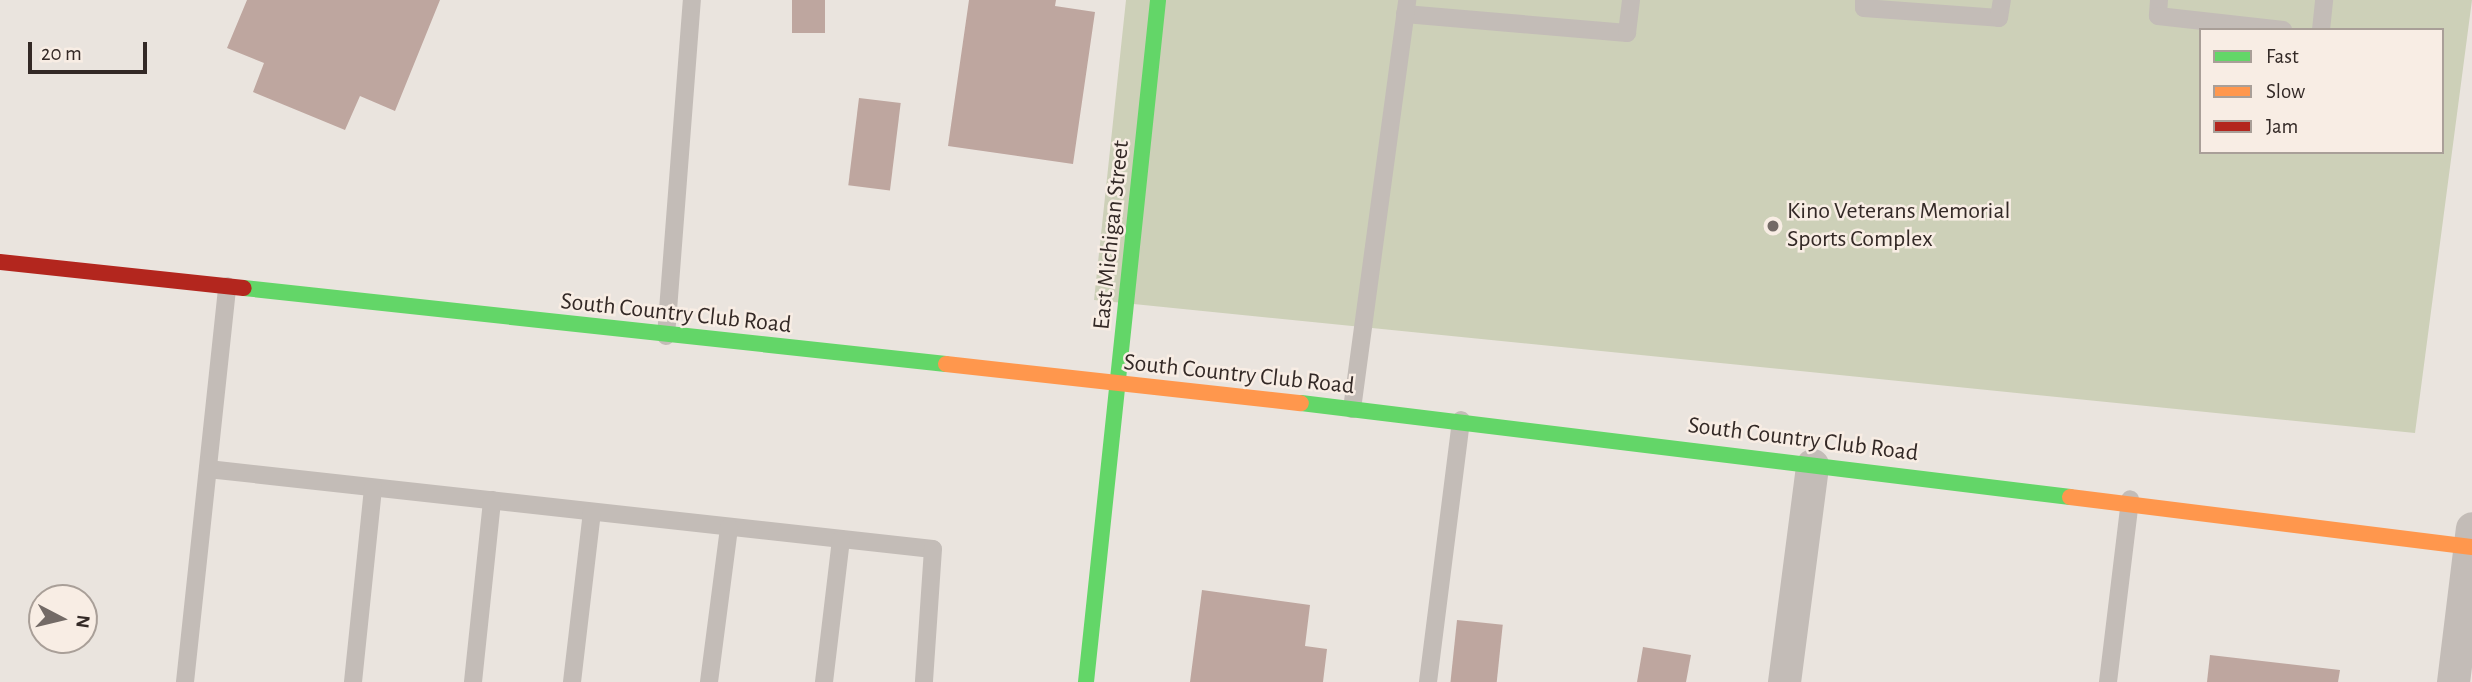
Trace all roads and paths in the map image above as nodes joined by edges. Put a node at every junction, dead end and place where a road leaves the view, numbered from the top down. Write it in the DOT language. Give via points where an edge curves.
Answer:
graph roads {
  1 [pos="692,0"];
  2 [pos="1158,0"];
  3 [pos="1631,0"];
  4 [pos="1864,0"];
  5 [pos="2002,0"];
  6 [pos="2160,0"];
  7 [pos="2324,0"];
  8 [pos="1406,7"];
  9 [pos="2265,28"];
  10 [pos="2321,28"];
  11 [pos="0,262"];
  12 [pos="227,286"];
  13 [pos="666,336"];
  14 [pos="1120,386"];
  15 [pos="1352,409"];
  16 [pos="1461,420"];
  17 [pos="1812,465"];
  18 [pos="208,469"];
  19 [pos="373,488"];
  20 [pos="2130,499"];
  21 [pos="492,500"];
  22 [pos="592,512"];
  23 [pos="729,527"];
  24 [pos="841,539"];
  25 [pos="2471,540"];
  26 [pos="185,682"];
  27 [pos="353,682"];
  28 [pos="472,682"];
  29 [pos="572,682"];
  30 [pos="709,682"];
  31 [pos="824,682"];
  32 [pos="924,682"];
  33 [pos="1086,682"];
  34 [pos="1428,682"];
  35 [pos="1784,682"];
  36 [pos="2108,682"];
  37 [pos="2453,682"];
  1 -- 13 [label="lane"];
  2 -- 14 [label="street, East Michigan Street"];
  3 -- 8 [label="lane" via="1627,33"];
  4 -- 5 [label="lane" via="1864,8 1999,18"];
  6 -- 9 [label="lane" via="2158,16"];
  7 -- 10 [label="lane"];
  8 -- 15 [label="lane"];
  11 -- 12 [label="street, South Country Club Road"];
  12 -- 13 [label="street, South Country Club Road"];
  12 -- 18 [label="lane"];
  13 -- 14 [label="street, South Country Club Road"];
  14 -- 15 [label="street, South Country Club Road"];
  14 -- 33 [label="street, East Michigan Street"];
  15 -- 16 [label="street, South Country Club Road"];
  16 -- 17 [label="street, South Country Club Road"];
  16 -- 34 [label="lane"];
  17 -- 20 [label="street, South Country Club Road"];
  17 -- 35 [label="street"];
  18 -- 19 [label="lane"];
  18 -- 26 [label="lane"];
  19 -- 21 [label="lane"];
  19 -- 27 [label="lane"];
  20 -- 25 [label="street, South Country Club Road"];
  20 -- 36 [label="lane"];
  21 -- 22 [label="lane"];
  21 -- 28 [label="lane"];
  22 -- 23 [label="lane"];
  22 -- 29 [label="lane"];
  23 -- 24 [label="lane"];
  23 -- 30 [label="lane"];
  24 -- 31 [label="lane"];
  24 -- 32 [label="lane" via="933,549"];
  25 -- 37 [label="street"];
}
